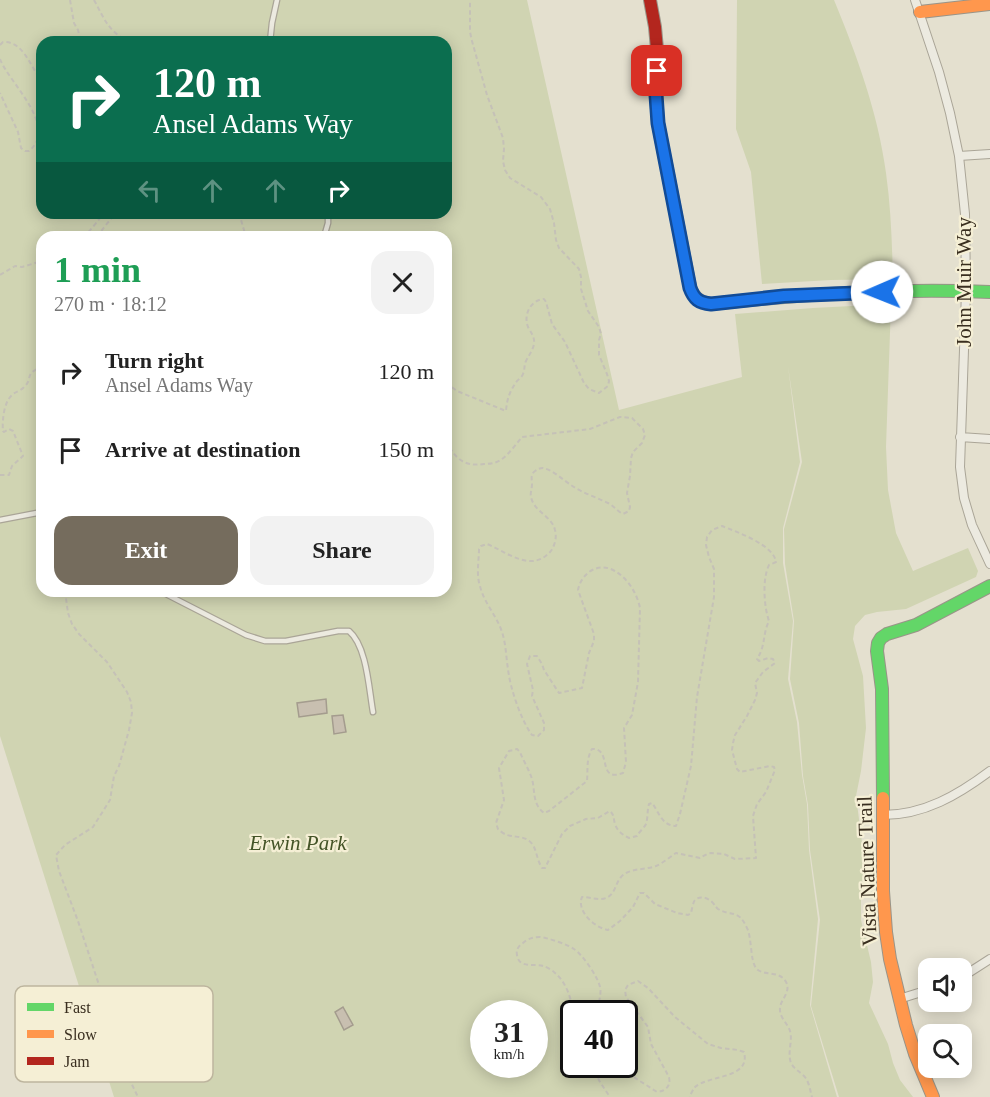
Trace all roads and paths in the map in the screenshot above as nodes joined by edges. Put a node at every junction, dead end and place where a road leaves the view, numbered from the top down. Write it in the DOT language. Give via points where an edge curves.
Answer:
graph roads {
  1 [pos="70,0"];
  2 [pos="94,0"];
  3 [pos="277,0"];
  4 [pos="470,0"];
  5 [pos="650,0"];
  6 [pos="990,4"];
  7 [pos="917,6"];
  8 [pos="80,36"];
  9 [pos="117,36"];
  10 [pos="271,36"];
  11 [pos="0,45"];
  12 [pos="0,59"];
  13 [pos="36,72"];
  14 [pos="0,93"];
  15 [pos="36,119"];
  16 [pos="36,144"];
  17 [pos="990,154"];
  18 [pos="959,156"];
  19 [pos="98,219"];
  20 [pos="111,219"];
  21 [pos="90,231"];
  22 [pos="101,231"];
  23 [pos="36,263"];
  24 [pos="0,275"];
  25 [pos="966,291"];
  26 [pos="990,292"];
  27 [pos="36,370"];
  28 [pos="452,387"];
  29 [pos="960,437"];
  30 [pos="990,439"];
  31 [pos="452,451"];
  32 [pos="0,475"];
  33 [pos="36,513"];
  34 [pos="0,520"];
  35 [pos="990,564"];
  36 [pos="990,586"];
  37 [pos="66,597"];
  38 [pos="172,597"];
  39 [pos="373,712"];
  40 [pos="990,771"];
  41 [pos="883,815"];
  42 [pos="990,959"];
  43 [pos="972,971"];
  44 [pos="99,986"];
  45 [pos="918,993"];
  46 [pos="899,999"];
  47 [pos="571,1000"];
  48 [pos="599,1000"];
  49 [pos="628,1000"];
  50 [pos="638,1013"];
  51 [pos="598,1078"];
  52 [pos="635,1078"];
  53 [pos="131,1082"];
  54 [pos="138,1097"];
  55 [pos="610,1097"];
  56 [pos="690,1097"];
  57 [pos="812,1097"];
  58 [pos="933,1097"];
  1 -- 8 [label="path"];
  2 -- 9 [label="path"];
  3 -- 10 [label="lane"];
  4 -- 28 [label="path" via="470,32 503,138 505,171 541,197 550,209 559,248 579,268 588,311 601,334 599,355 609,381 599,393 589,389 552,324 544,299 529,309 527,322 534,347 510,391 506,411"];
  5 -- 25 [label="street" via="657,49 658,123 690,288 697,300 711,304 840,293"];
  6 -- 7 [label="street"];
  7 -- 18 [label="street, John Muir Way" via="939,72"];
  11 -- 13 [label="path" via="9,42 19,46"];
  12 -- 15 [label="path"];
  14 -- 16 [label="path" via="21,148 29,151"];
  17 -- 18 [label="street"];
  18 -- 25 [label="street, John Muir Way"];
  19 -- 21 [label="path"];
  20 -- 22 [label="path"];
  23 -- 24 [label="path" via="15,266"];
  25 -- 26 [label="street"];
  25 -- 29 [label="street, John Muir Way"];
  27 -- 32 [label="path" via="24,389 9,398 3,431 13,431 23,456 9,475"];
  29 -- 30 [label="street"];
  29 -- 35 [label="street, John Muir Way" via="964,498"];
  31 -- 57 [label="path" via="465,464 492,463 502,459 522,437 590,429 620,417 632,418 645,435 631,458 629,511 623,514 540,468 532,475 530,496 555,529 550,552 529,561 487,544 478,549 479,585 502,633 513,692 532,735 538,736 544,723 532,696 527,664 530,656 539,658 560,693 582,688 594,641 578,590 583,576 594,569 613,570 638,598 638,682 632,715 624,728 623,773 609,772 601,751 592,749 587,781 544,813 537,805 532,777 517,749 509,751 499,768 504,800 496,824 498,830 531,842 542,868 570,826 610,811 615,816 616,828 629,838 645,827 652,803 666,823 676,826 691,766 697,697 714,597 714,569 707,537 722,526 758,541 774,554 776,562 765,571 769,621 764,647 757,659 773,659 775,663 756,683 755,700 735,735 732,750 740,772 770,765 775,770 753,816 756,858 735,860 711,853 700,858 676,853 656,866 624,875 609,897 582,897 580,903 589,919 603,930 620,921 640,893 683,915 692,913 694,900 704,898 742,918 756,968 777,975 787,984 780,1010 790,1029 789,1053 796,1071 805,1076"];
  33 -- 34 [label="lane"];
  36 -- 41 [label="street, Vista Nature Trail" via="881,638 878,643"];
  37 -- 44 [label="path" via="72,624 107,662 127,692 132,713 110,800 93,827 56,855"];
  38 -- 39 [label="lane" via="265,641 349,631 363,658"];
  40 -- 41 [label="street" via="951,798 930,807"];
  41 -- 46 [label="street, Vista Nature Trail" via="886,932"];
  42 -- 43 [label="street"];
  45 -- 46 [label="street"];
  46 -- 58 [label="street, Vista Nature Trail"];
  47 -- 48 [label="path" via="556,973 546,966 522,963 516,953 518,947 539,937 568,946 582,956 597,979 601,988"];
  49 -- 56 [label="path" via="625,990 638,981 708,1044 744,1052 742,1067 699,1085"];
  50 -- 52 [label="path" via="648,1027 651,1044 670,1082 657,1092"];
  51 -- 55 [label="path"];
  53 -- 54 [label="path"];
}
